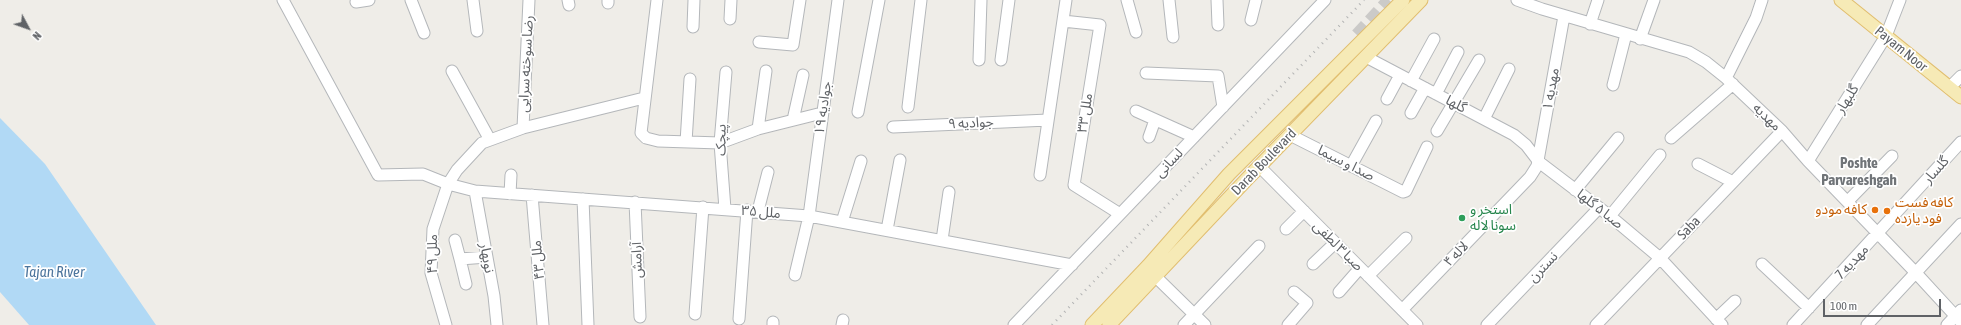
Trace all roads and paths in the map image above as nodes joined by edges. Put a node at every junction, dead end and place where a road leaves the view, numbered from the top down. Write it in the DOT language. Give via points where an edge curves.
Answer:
graph roads {
  1 [pos="283,0"];
  2 [pos="369,0"];
  3 [pos="411,0"];
  4 [pos="473,0"];
  5 [pos="529,0"];
  6 [pos="657,0"];
  7 [pos="694,0"];
  8 [pos="731,0"];
  9 [pos="800,0"];
  10 [pos="838,0"];
  11 [pos="880,0"];
  12 [pos="921,0"];
  13 [pos="981,0"];
  14 [pos="1009,0"];
  15 [pos="1066,0"];
  16 [pos="1128,0"];
  17 [pos="1169,0"];
  18 [pos="1217,0"];
  19 [pos="1256,0"];
  20 [pos="1325,0"];
  21 [pos="1403,0"];
  22 [pos="1421,0"];
  23 [pos="1517,0"];
  24 [pos="1598,0"];
  25 [pos="1654,0"];
  26 [pos="1762,0"];
  27 [pos="1841,0"];
  28 [pos="1900,0"];
  29 [pos="356,2"];
  30 [pos="1544,5"];
  31 [pos="1564,16"];
  32 [pos="730,19"];
  33 [pos="1251,20"];
  34 [pos="1063,21"];
  35 [pos="1590,24"];
  36 [pos="1218,25"];
  37 [pos="693,27"];
  38 [pos="477,31"];
  39 [pos="1136,32"];
  40 [pos="424,33"];
  41 [pos="1626,34"];
  42 [pos="1357,35"];
  43 [pos="1886,36"];
  44 [pos="1172,37"];
  45 [pos="1434,39"];
  46 [pos="1640,39"];
  47 [pos="760,42"];
  48 [pos="1458,52"];
  49 [pos="1366,56"];
  50 [pos="979,60"];
  51 [pos="1001,60"];
  52 [pos="1479,60"];
  53 [pos="1509,69"];
  54 [pos="452,71"];
  55 [pos="766,71"];
  56 [pos="726,72"];
  57 [pos="1146,73"];
  58 [pos="803,75"];
  59 [pos="1400,75"];
  60 [pos="1961,76"];
  61 [pos="690,79"];
  62 [pos="1411,81"];
  63 [pos="1729,81"];
  64 [pos="1613,85"];
  65 [pos="1425,88"];
  66 [pos="1950,88"];
  67 [pos="1312,92"];
  68 [pos="1436,94"];
  69 [pos="1961,97"];
  70 [pos="644,98"];
  71 [pos="1387,99"];
  72 [pos="1453,103"];
  73 [pos="908,107"];
  74 [pos="1223,107"];
  75 [pos="1136,111"];
  76 [pos="858,112"];
  77 [pos="822,113"];
  78 [pos="1411,113"];
  79 [pos="1484,119"];
  80 [pos="793,120"];
  81 [pos="1048,120"];
  82 [pos="1155,120"];
  83 [pos="1376,122"];
  84 [pos="893,127"];
  85 [pos="522,128"];
  86 [pos="758,129"];
  87 [pos="1437,131"];
  88 [pos="1782,131"];
  89 [pos="1290,135"];
  90 [pos="1149,137"];
  91 [pos="1194,137"];
  92 [pos="1618,138"];
  93 [pos="1671,138"];
  94 [pos="490,140"];
  95 [pos="1263,140"];
  96 [pos="686,142"];
  97 [pos="1961,142"];
  98 [pos="720,143"];
  99 [pos="1428,147"];
  100 [pos="1273,151"];
  101 [pos="1660,154"];
  102 [pos="1892,156"];
  103 [pos="900,160"];
  104 [pos="861,161"];
  105 [pos="1539,162"];
  106 [pos="1808,162"];
  107 [pos="1698,164"];
  108 [pos="1259,166"];
  109 [pos="1351,166"];
  110 [pos="1235,168"];
  111 [pos="768,172"];
  112 [pos="511,175"];
  113 [pos="1040,175"];
  114 [pos="1247,179"];
  115 [pos="1732,182"];
  116 [pos="448,184"];
  117 [pos="1575,190"];
  118 [pos="475,191"];
  119 [pos="949,192"];
  120 [pos="510,194"];
  121 [pos="532,195"];
  122 [pos="583,199"];
  123 [pos="635,202"];
  124 [pos="1848,202"];
  125 [pos="703,207"];
  126 [pos="1599,208"];
  127 [pos="724,209"];
  128 [pos="747,210"];
  129 [pos="758,211"];
  130 [pos="1304,211"];
  131 [pos="1120,214"];
  132 [pos="809,216"];
  133 [pos="1610,216"];
  134 [pos="842,222"];
  135 [pos="1961,224"];
  136 [pos="1286,229"];
  137 [pos="887,230"];
  138 [pos="1878,234"];
  139 [pos="1406,238"];
  140 [pos="455,240"];
  141 [pos="942,240"];
  142 [pos="1335,243"];
  143 [pos="1259,246"];
  144 [pos="487,257"];
  145 [pos="1660,258"];
  146 [pos="460,259"];
  147 [pos="1072,264"];
  148 [pos="1313,264"];
  149 [pos="1762,264"];
  150 [pos="1364,272"];
  151 [pos="1916,273"];
  152 [pos="795,274"];
  153 [pos="1156,277"];
  154 [pos="466,284"];
  155 [pos="1294,292"];
  156 [pos="1339,292"];
  157 [pos="1735,301"];
  158 [pos="1808,308"];
  159 [pos="1402,310"];
  160 [pos="696,314"];
  161 [pos="1194,314"];
  162 [pos="1959,316"];
  163 [pos="640,317"];
  164 [pos="739,320"];
  165 [pos="1719,322"];
  166 [pos="446,325"];
  167 [pos="497,325"];
  168 [pos="543,325"];
  169 [pos="588,325"];
  170 [pos="1014,325"];
  171 [pos="1092,325"];
  172 [pos="1109,325"];
  173 [pos="1184,325"];
  174 [pos="1205,325"];
  175 [pos="1288,325"];
  176 [pos="1417,325"];
  177 [pos="1487,325"];
  178 [pos="1596,325"];
  179 [pos="1793,325"];
  180 [pos="1867,325"];
  181 [pos="1947,325"];
  1 -- 116 [label="street, ملل ۳۵" via="378,175 423,174"];
  2 -- 29 [label="street"];
  3 -- 40 [label="street"];
  4 -- 38 [label="street"];
  5 -- 85 [label="street, رضا سوخته سرایی"];
  6 -- 70 [label="street"];
  7 -- 37 [label="street"];
  8 -- 32 [label="street"];
  9 -- 47 [label="street" via="793,45"];
  10 -- 77 [label="street, جوادیه ۱۹"];
  11 -- 76 [label="street"];
  12 -- 73 [label="street"];
  13 -- 50 [label="street"];
  14 -- 51 [label="street"];
  15 -- 34 [label="street"];
  16 -- 39 [label="street"];
  17 -- 44 [label="street"];
  18 -- 36 [label="street"];
  19 -- 33 [label="street"];
  20 -- 74 [label="street, لسانی"];
  21 -- 67 [label="main road, Darab Boulevard"];
  22 -- 49 [label="main road, Darab Boulevard"];
  23 -- 30 [label="street, مهدیه"];
  24 -- 35 [label="street"];
  25 -- 46 [label="street"];
  26 -- 63 [label="street"];
  27 -- 43 [label="main road, Payam Noor"];
  28 -- 43 [label="street, گلبهار"];
  30 -- 31 [label="street, مهدیه"];
  31 -- 35 [label="street, مهدیه"];
  31 -- 105 [label="street, مهدیه ۱"];
  34 -- 81 [label="street"];
  34 -- 131 [label="street, ملل ۳۳" via="1100,25 1074,186"];
  35 -- 41 [label="street, مهدیه"];
  41 -- 46 [label="street, مهدیه"];
  41 -- 64 [label="street"];
  42 -- 67 [label="main road"];
  43 -- 66 [label="main road, Payam Noor"];
  43 -- 106 [label="street, گلبهار"];
  45 -- 62 [label="street"];
  46 -- 63 [label="street, مهدیه" via="1689,52"];
  48 -- 68 [label="street"];
  49 -- 59 [label="street, گلها"];
  49 -- 89 [label="main road, Darab Boulevard"];
  52 -- 72 [label="street"];
  53 -- 79 [label="street"];
  54 -- 94 [label="street"];
  55 -- 86 [label="street"];
  56 -- 98 [label="street, پیچک"];
  57 -- 74 [label="street" via="1218,76"];
  58 -- 80 [label="street"];
  59 -- 62 [label="street, گلها"];
  59 -- 71 [label="street"];
  60 -- 66 [label="street"];
  61 -- 96 [label="street"];
  62 -- 65 [label="street, گلها"];
  63 -- 88 [label="street, مهدیه"];
  63 -- 93 [label="street"];
  65 -- 68 [label="street, گلها"];
  65 -- 78 [label="street"];
  66 -- 69 [label="main road, Payam Noor"];
  67 -- 95 [label="main road, Darab Boulevard"];
  68 -- 72 [label="street, گلها"];
  70 -- 85 [label="street"];
  70 -- 96 [label="street" via="641,133 646,138 658,142"];
  72 -- 79 [label="street, گلها"];
  72 -- 87 [label="street"];
  74 -- 91 [label="street, لسانی"];
  75 -- 82 [label="street"];
  77 -- 80 [label="street"];
  77 -- 132 [label="street, جوادیه ۱۹"];
  79 -- 105 [label="street, گلها" via="1526,144"];
  80 -- 86 [label="street"];
  81 -- 84 [label="street, جوادیه ۹"];
  81 -- 113 [label="street"];
  82 -- 90 [label="street"];
  82 -- 91 [label="street"];
  83 -- 109 [label="street"];
  85 -- 94 [label="street, رضا سوخته سرایی"];
  86 -- 98 [label="street"];
  88 -- 106 [label="street, مهدیه"];
  88 -- 115 [label="street, Saba"];
  89 -- 100 [label="main road, Darab Boulevard"];
  89 -- 109 [label="street, صدا و سیما"];
  91 -- 131 [label="street, لسانی"];
  92 -- 117 [label="street"];
  94 -- 116 [label="street, رضا سوخته سرایی" via="482,143 457,170"];
  95 -- 100 [label="main road"];
  95 -- 110 [label="main road, Darab Boulevard"];
  96 -- 98 [label="street"];
  97 -- 138 [label="street, گلسار"];
  98 -- 127 [label="street, پیچک"];
  99 -- 109 [label="street, صدا و سیما" via="1406,191 1403,192"];
  100 -- 108 [label="main road, Darab Boulevard"];
  101 -- 133 [label="street"];
  102 -- 124 [label="street"];
  103 -- 137 [label="street"];
  104 -- 134 [label="street"];
  105 -- 117 [label="street, صبا ۵ گلها"];
  105 -- 159 [label="street, لاله ۴" via="1530,177"];
  106 -- 124 [label="street, مهدیه"];
  107 -- 115 [label="street"];
  108 -- 114 [label="main road, Darab Boulevard"];
  108 -- 130 [label="street, صبا ۳ لطفی"];
  110 -- 114 [label="main road"];
  110 -- 171 [label="main road, Darab Boulevard"];
  111 -- 129 [label="street"];
  112 -- 120 [label="street"];
  114 -- 153 [label="main road, Darab Boulevard"];
  115 -- 145 [label="street, Saba"];
  116 -- 118 [label="street, ملل ۳۵"];
  116 -- 166 [label="street, ملل ۴۹" via="433,229 431,274"];
  117 -- 126 [label="street, صبا ۵ گلها"];
  118 -- 120 [label="street, ملل ۳۵"];
  118 -- 144 [label="street, نوبهار"];
  119 -- 141 [label="street"];
  120 -- 121 [label="street, ملل ۳۵"];
  121 -- 122 [label="street, ملل ۳۵"];
  121 -- 168 [label="street, ملل ۴۳"];
  122 -- 123 [label="street, ملل ۳۵"];
  122 -- 169 [label="street"];
  123 -- 125 [label="street, ملل ۳۵"];
  123 -- 163 [label="street, آرامش"];
  124 -- 138 [label="street, مهدیه"];
  125 -- 127 [label="street, ملل ۳۵"];
  125 -- 160 [label="street"];
  126 -- 133 [label="street, صبا ۵ گلها"];
  126 -- 177 [label="street, نسترن"];
  127 -- 128 [label="street, ملل ۳۵"];
  128 -- 129 [label="street, ملل ۳۵"];
  128 -- 164 [label="street"];
  129 -- 132 [label="street, ملل ۳۵"];
  130 -- 136 [label="street"];
  130 -- 142 [label="street, صبا ۳ لطفی"];
  131 -- 147 [label="street, لسانی"];
  132 -- 134 [label="street, ملل ۳۵"];
  132 -- 152 [label="street, جوادیه ۱۹"];
  133 -- 145 [label="street, صبا ۵ گلها"];
  134 -- 137 [label="street, ملل ۳۵"];
  135 -- 151 [label="street"];
  137 -- 141 [label="street, ملل ۳۵"];
  138 -- 151 [label="street, مهدیه"];
  138 -- 158 [label="street, مهدیه 7"];
  139 -- 150 [label="street"];
  140 -- 146 [label="street"];
  141 -- 147 [label="street, ملل ۳۵"];
  142 -- 148 [label="street"];
  142 -- 150 [label="street, صبا ۳ لطفی"];
  143 -- 161 [label="street"];
  144 -- 146 [label="street"];
  144 -- 167 [label="street, نوبهار"];
  145 -- 165 [label="street, صبا ۵ گلها"];
  145 -- 178 [label="street, Saba"];
  146 -- 154 [label="street"];
  147 -- 170 [label="street, لسانی"];
  149 -- 158 [label="street"];
  150 -- 156 [label="street"];
  150 -- 159 [label="street, صبا ۳ لطفی"];
  151 -- 162 [label="street, مهدیه"];
  151 -- 180 [label="street"];
  153 -- 161 [label="street"];
  153 -- 172 [label="main road, Darab Boulevard"];
  155 -- 175 [label="street" via="1307,304"];
  157 -- 165 [label="street"];
  158 -- 179 [label="street, مهدیه 7"];
  159 -- 176 [label="street, صبا ۳ لطفی"];
  161 -- 173 [label="street"];
  161 -- 174 [label="street"];
  162 -- 181 [label="street"];
}
